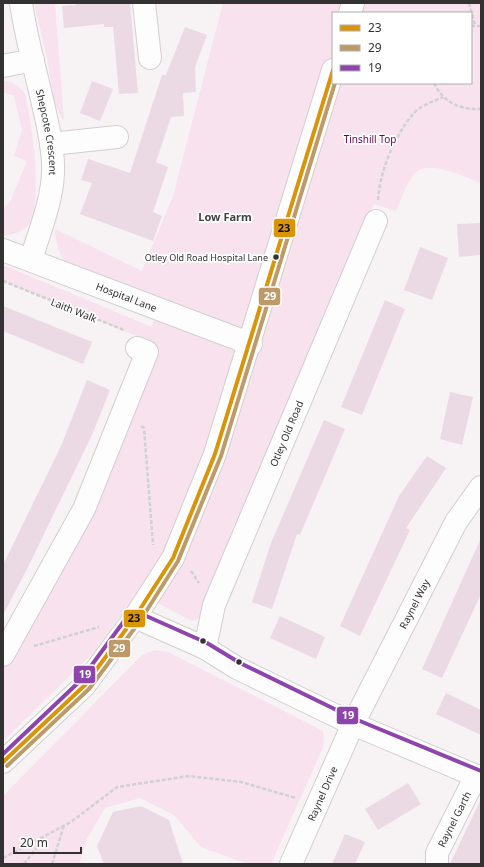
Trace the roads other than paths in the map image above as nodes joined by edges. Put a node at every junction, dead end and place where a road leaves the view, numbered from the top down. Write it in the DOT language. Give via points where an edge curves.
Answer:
graph roads {
  1 [pos="21,3"];
  2 [pos="144,3"];
  3 [pos="150,58"];
  4 [pos="33,60"];
  5 [pos="3,66"];
  6 [pos="332,73"];
  7 [pos="117,137"];
  8 [pos="51,144"];
  9 [pos="376,221"];
  10 [pos="3,250"];
  11 [pos="31,260"];
  12 [pos="251,344"];
  13 [pos="137,348"];
  14 [pos="481,488"];
  15 [pos="135,617"];
  16 [pos="205,648"];
  17 [pos="3,655"];
  18 [pos="353,724"];
  19 [pos="3,762"];
  20 [pos="478,777"];
  21 [pos="291,864"];
  22 [pos="437,864"];
  1 -- 4 [label="street, Shepcote Crescent"];
  2 -- 3 [label="street"];
  4 -- 5 [label="street"];
  4 -- 8 [label="street, Shepcote Crescent"];
  6 -- 12 [label="street"];
  7 -- 8 [label="street"];
  8 -- 11 [label="street, Shepcote Crescent" via="54,172 51,191"];
  9 -- 16 [label="street, Otley Old Road" via="214,605"];
  10 -- 11 [label="street, Hospital Lane"];
  11 -- 12 [label="street, Hospital Lane"];
  12 -- 15 [label="street" via="216,454 173,558"];
  13 -- 17 [label="street" via="147,352 84,508"];
  14 -- 18 [label="street, Raynel Way" via="456,522"];
  15 -- 16 [label="street"];
  15 -- 19 [label="street" via="85,685"];
  16 -- 18 [label="street" via="237,668"];
  18 -- 20 [label="street"];
  18 -- 21 [label="street, Raynel Drive"];
  20 -- 22 [label="street, Raynel Garth" via="437,853"];
}
